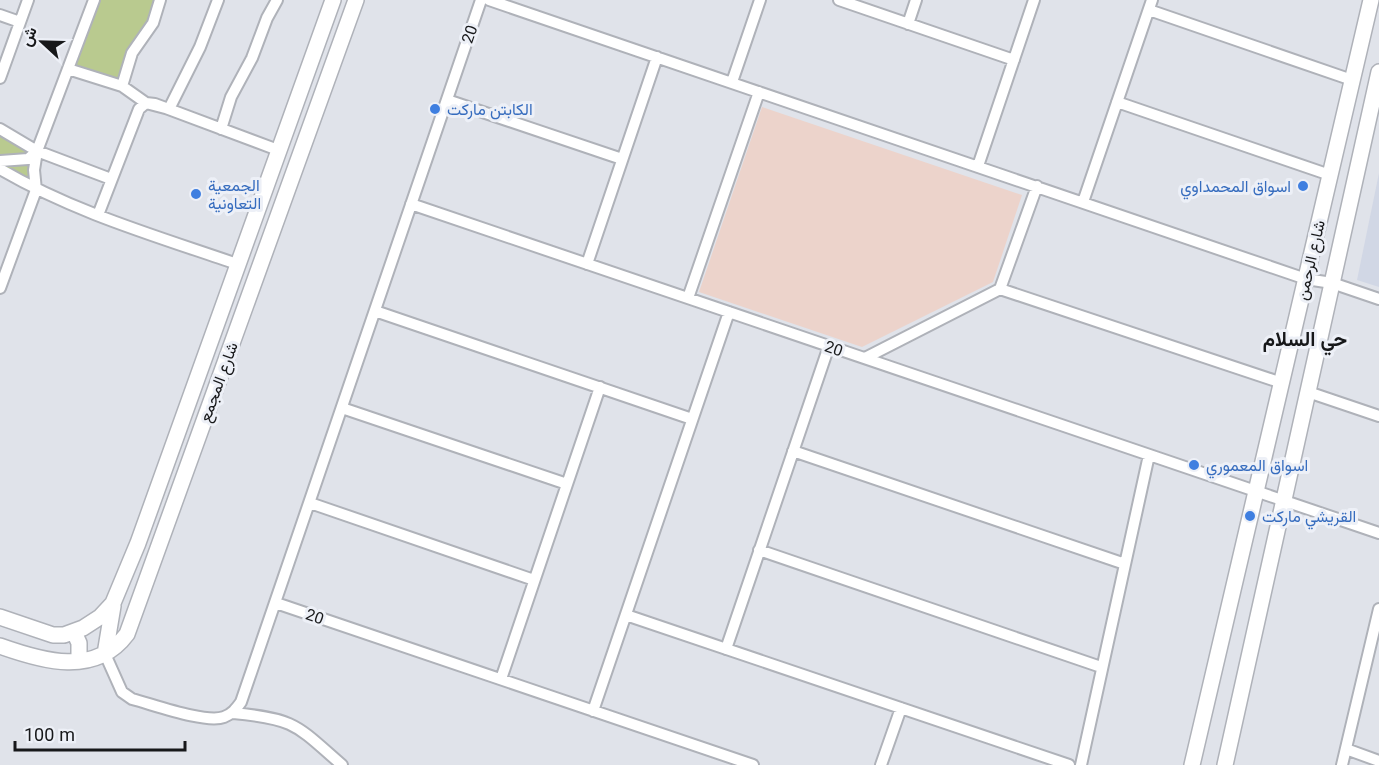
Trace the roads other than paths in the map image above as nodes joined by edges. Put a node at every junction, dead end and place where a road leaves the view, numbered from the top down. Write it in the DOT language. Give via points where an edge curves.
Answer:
graph roads {
  1 [pos="28,0"];
  2 [pos="93,0"];
  3 [pos="160,0"];
  4 [pos="218,0"];
  5 [pos="277,0"];
  6 [pos="333,0"];
  7 [pos="356,0"];
  8 [pos="481,0"];
  9 [pos="489,0"];
  10 [pos="760,0"];
  11 [pos="839,0"];
  12 [pos="916,0"];
  13 [pos="1034,0"];
  14 [pos="1371,0"];
  15 [pos="1150,5"];
  16 [pos="0,15"];
  17 [pos="20,22"];
  18 [pos="908,24"];
  19 [pos="657,57"];
  20 [pos="1014,60"];
  21 [pos="68,69"];
  22 [pos="1379,72"];
  23 [pos="0,78"];
  24 [pos="1352,80"];
  25 [pos="732,82"];
  26 [pos="122,86"];
  27 [pos="759,92"];
  28 [pos="447,100"];
  29 [pos="1117,102"];
  30 [pos="146,103"];
  31 [pos="169,109"];
  32 [pos="0,129"];
  33 [pos="221,129"];
  34 [pos="278,150"];
  35 [pos="37,151"];
  36 [pos="622,159"];
  37 [pos="0,161"];
  38 [pos="978,166"];
  39 [pos="0,169"];
  40 [pos="1330,175"];
  41 [pos="111,179"];
  42 [pos="1037,186"];
  43 [pos="36,190"];
  44 [pos="1083,202"];
  45 [pos="411,204"];
  46 [pos="98,215"];
  47 [pos="245,239"];
  48 [pos="267,246"];
  49 [pos="5,260"];
  50 [pos="237,264"];
  51 [pos="587,264"];
  52 [pos="1306,279"];
  53 [pos="1332,283"];
  54 [pos="0,288"];
  55 [pos="1000,289"];
  56 [pos="688,298"];
  57 [pos="1379,299"];
  58 [pos="375,311"];
  59 [pos="729,312"];
  60 [pos="829,346"];
  61 [pos="865,358"];
  62 [pos="1282,383"];
  63 [pos="600,387"];
  64 [pos="1308,392"];
  65 [pos="342,408"];
  66 [pos="1379,417"];
  67 [pos="692,419"];
  68 [pos="793,451"];
  69 [pos="1149,454"];
  70 [pos="567,484"];
  71 [pos="1256,492"];
  72 [pos="1284,500"];
  73 [pos="310,503"];
  74 [pos="1379,533"];
  75 [pos="759,550"];
  76 [pos="1125,564"];
  77 [pos="534,580"];
  78 [pos="113,603"];
  79 [pos="276,603"];
  80 [pos="1379,609"];
  81 [pos="626,615"];
  82 [pos="0,616"];
  83 [pos="74,632"];
  84 [pos="0,646"];
  85 [pos="726,648"];
  86 [pos="1375,650"];
  87 [pos="105,654"];
  88 [pos="79,661"];
  89 [pos="1101,666"];
  90 [pos="501,679"];
  91 [pos="901,708"];
  92 [pos="593,711"];
  93 [pos="233,713"];
  94 [pos="1346,749"];
  95 [pos="1379,760"];
  96 [pos="342,765"];
  97 [pos="753,765"];
  98 [pos="881,765"];
  99 [pos="1069,765"];
  100 [pos="1081,765"];
  101 [pos="1192,765"];
  102 [pos="1225,765"];
  103 [pos="1342,765"];
  1 -- 17 [label="street"];
  2 -- 21 [label="street"];
  3 -- 26 [label="street" via="153,23 132,53"];
  4 -- 31 [label="street"];
  5 -- 33 [label="street" via="231,98"];
  6 -- 34 [label="street, شارع المجمع"];
  7 -- 48 [label="street, شارع المجمع"];
  8 -- 28 [label="street, 20"];
  9 -- 19 [label="street"];
  10 -- 25 [label="street"];
  11 -- 18 [label="street"];
  12 -- 18 [label="street"];
  13 -- 20 [label="street"];
  14 -- 24 [label="street, شارع الرحمن"];
  15 -- 24 [label="street"];
  15 -- 29 [label="street"];
  16 -- 17 [label="street"];
  17 -- 23 [label="street"];
  18 -- 20 [label="street"];
  19 -- 25 [label="street"];
  19 -- 36 [label="street"];
  20 -- 38 [label="street"];
  21 -- 26 [label="street"];
  21 -- 35 [label="street"];
  22 -- 53 [label="street, شارع الرحمن"];
  24 -- 40 [label="street, شارع الرحمن"];
  25 -- 27 [label="street"];
  26 -- 30 [label="street"];
  27 -- 38 [label="street"];
  27 -- 56 [label="street"];
  28 -- 36 [label="street"];
  28 -- 45 [label="street, 20"];
  29 -- 40 [label="street"];
  29 -- 44 [label="street"];
  30 -- 31 [label="street"];
  30 -- 41 [label="street"];
  31 -- 33 [label="street"];
  32 -- 35 [label="street"];
  33 -- 34 [label="street"];
  34 -- 47 [label="street, شارع المجمع"];
  35 -- 37 [label="street" via="28,159"];
  35 -- 41 [label="street"];
  35 -- 43 [label="street"];
  36 -- 51 [label="street"];
  38 -- 42 [label="street"];
  39 -- 43 [label="street"];
  40 -- 52 [label="street, شارع الرحمن"];
  41 -- 46 [label="street"];
  42 -- 44 [label="street"];
  42 -- 55 [label="street"];
  43 -- 46 [label="street"];
  43 -- 49 [label="street"];
  44 -- 52 [label="street"];
  45 -- 51 [label="street, 20"];
  45 -- 58 [label="street, 20"];
  46 -- 50 [label="street"];
  47 -- 48 [label="street"];
  47 -- 50 [label="street, شارع المجمع"];
  48 -- 87 [label="street, شارع المجمع" via="130,626 121,642"];
  49 -- 54 [label="street"];
  50 -- 78 [label="street, شارع المجمع"];
  51 -- 56 [label="street, 20"];
  52 -- 53 [label="street"];
  52 -- 62 [label="street, شارع الرحمن"];
  53 -- 57 [label="street"];
  53 -- 64 [label="street, شارع الرحمن"];
  55 -- 61 [label="street"];
  55 -- 62 [label="street"];
  56 -- 59 [label="street, 20"];
  58 -- 63 [label="street"];
  58 -- 65 [label="street, 20"];
  59 -- 60 [label="street, 20"];
  59 -- 67 [label="street"];
  60 -- 61 [label="street, 20"];
  60 -- 68 [label="street"];
  61 -- 69 [label="street, 20"];
  62 -- 71 [label="street, شارع الرحمن"];
  63 -- 67 [label="street"];
  63 -- 70 [label="street"];
  64 -- 66 [label="street"];
  64 -- 72 [label="street, شارع الرحمن"];
  65 -- 70 [label="street"];
  65 -- 73 [label="street, 20"];
  67 -- 81 [label="street"];
  68 -- 75 [label="street"];
  68 -- 76 [label="street"];
  69 -- 71 [label="street, 20"];
  69 -- 76 [label="street"];
  70 -- 77 [label="street"];
  71 -- 72 [label="street, 20"];
  71 -- 101 [label="street, شارع الرحمن"];
  72 -- 74 [label="street"];
  72 -- 102 [label="street, شارع الرحمن"];
  73 -- 77 [label="street"];
  73 -- 79 [label="street, 20"];
  75 -- 85 [label="street"];
  75 -- 89 [label="street"];
  76 -- 89 [label="street"];
  77 -- 90 [label="street"];
  78 -- 83 [label="street, شارع المجمع" via="92,623"];
  78 -- 87 [label="street"];
  79 -- 90 [label="street, 20"];
  79 -- 93 [label="street" via="241,702"];
  80 -- 86 [label="street"];
  81 -- 85 [label="street"];
  81 -- 92 [label="street"];
  82 -- 83 [label="street" via="53,635"];
  83 -- 88 [label="street" via="80,649"];
  84 -- 88 [label="street, شارع المجمع" via="46,661"];
  85 -- 91 [label="street"];
  86 -- 94 [label="street"];
  87 -- 88 [label="street, شارع المجمع"];
  87 -- 93 [label="street" via="122,692 132,699 207,718 222,719"];
  89 -- 100 [label="street"];
  90 -- 92 [label="street, 20"];
  91 -- 98 [label="street"];
  91 -- 99 [label="street"];
  92 -- 97 [label="street, 20"];
  93 -- 96 [label="street" via="289,721"];
  94 -- 95 [label="street"];
  94 -- 103 [label="street"];
}
